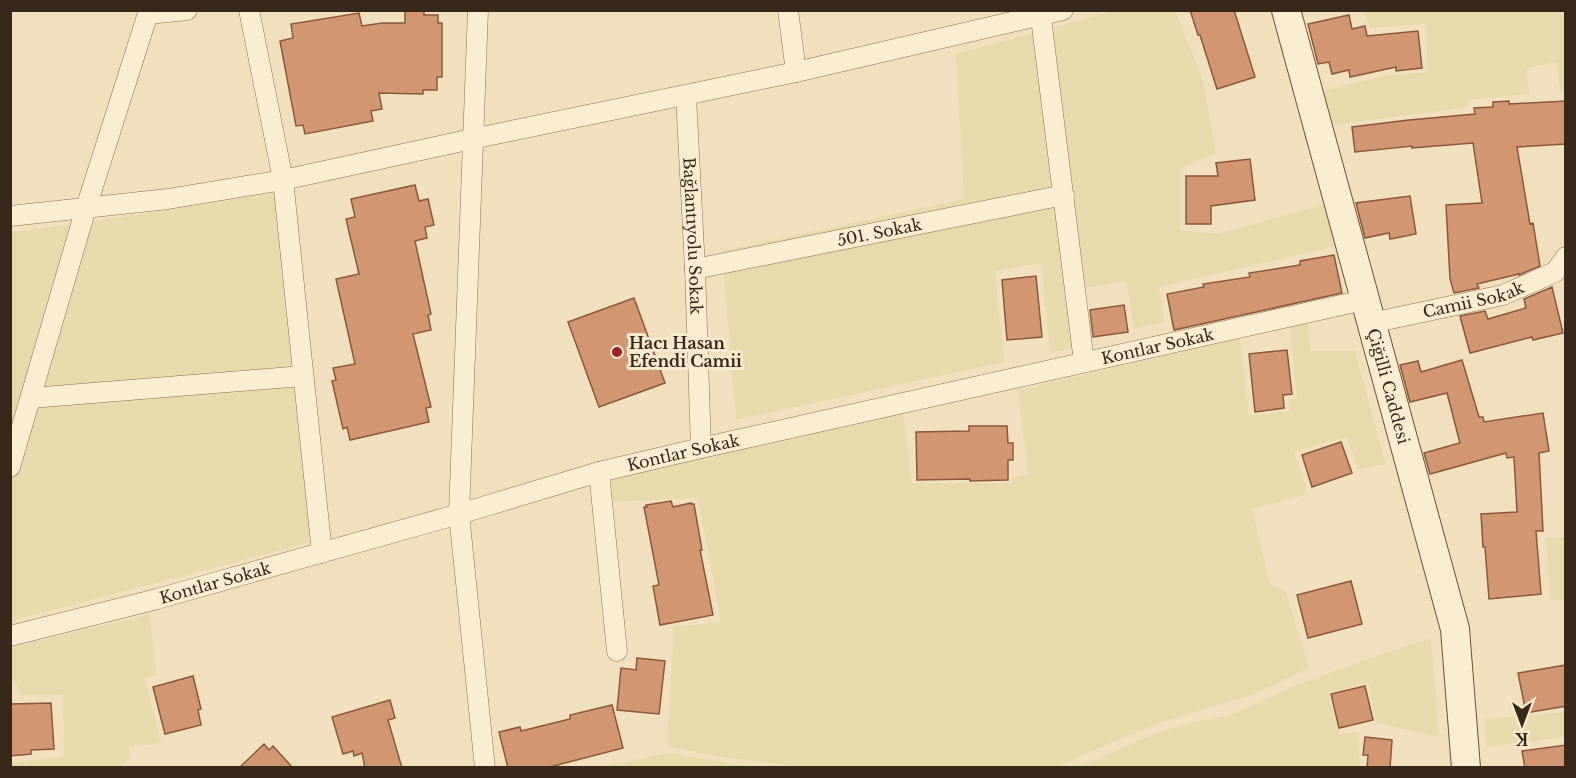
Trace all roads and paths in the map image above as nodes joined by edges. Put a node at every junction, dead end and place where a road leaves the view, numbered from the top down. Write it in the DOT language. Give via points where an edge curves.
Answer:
graph roads {
  1 [pos="188,10"];
  2 [pos="249,10"];
  3 [pos="478,10"];
  4 [pos="788,10"];
  5 [pos="1063,10"];
  6 [pos="1286,10"];
  7 [pos="149,12"];
  8 [pos="1041,14"];
  9 [pos="796,72"];
  10 [pos="686,96"];
  11 [pos="472,139"];
  12 [pos="283,180"];
  13 [pos="1064,195"];
  14 [pos="86,208"];
  15 [pos="10,216"];
  16 [pos="1566,257"];
  17 [pos="695,269"];
  18 [pos="1367,311"];
  19 [pos="1084,362"];
  20 [pos="303,376"];
  21 [pos="31,398"];
  22 [pos="701,448"];
  23 [pos="10,467"];
  24 [pos="599,472"];
  25 [pos="459,514"];
  26 [pos="322,553"];
  27 [pos="10,636"];
  28 [pos="617,651"];
  29 [pos="485,768"];
  30 [pos="1466,768"];
  1 -- 7 [label="street"];
  2 -- 12 [label="street"];
  3 -- 11 [label="street"];
  4 -- 9 [label="street"];
  5 -- 8 [label="street"];
  6 -- 18 [label="main road, Çiğilli Caddesi"];
  7 -- 14 [label="street"];
  8 -- 9 [label="street"];
  8 -- 13 [label="street"];
  9 -- 10 [label="street"];
  10 -- 11 [label="street"];
  10 -- 17 [label="street, Bağlantıyolu Sokak"];
  11 -- 12 [label="street"];
  11 -- 25 [label="street"];
  12 -- 14 [label="street"];
  12 -- 20 [label="street"];
  13 -- 17 [label="street, 501. Sokak"];
  13 -- 19 [label="street"];
  14 -- 15 [label="street"];
  14 -- 21 [label="street"];
  16 -- 18 [label="street, Camii Sokak" via="1555,272 1503,295"];
  17 -- 22 [label="street, Bağlantıyolu Sokak"];
  18 -- 19 [label="street, Kontlar Sokak"];
  18 -- 30 [label="main road, Çiğilli Caddesi" via="1455,629"];
  19 -- 22 [label="street, Kontlar Sokak"];
  20 -- 21 [label="street"];
  20 -- 26 [label="street"];
  21 -- 23 [label="street"];
  22 -- 24 [label="street, Kontlar Sokak"];
  24 -- 25 [label="street, Kontlar Sokak"];
  24 -- 28 [label="street"];
  25 -- 26 [label="street, Kontlar Sokak"];
  25 -- 29 [label="street"];
  26 -- 27 [label="street, Kontlar Sokak"];
}
